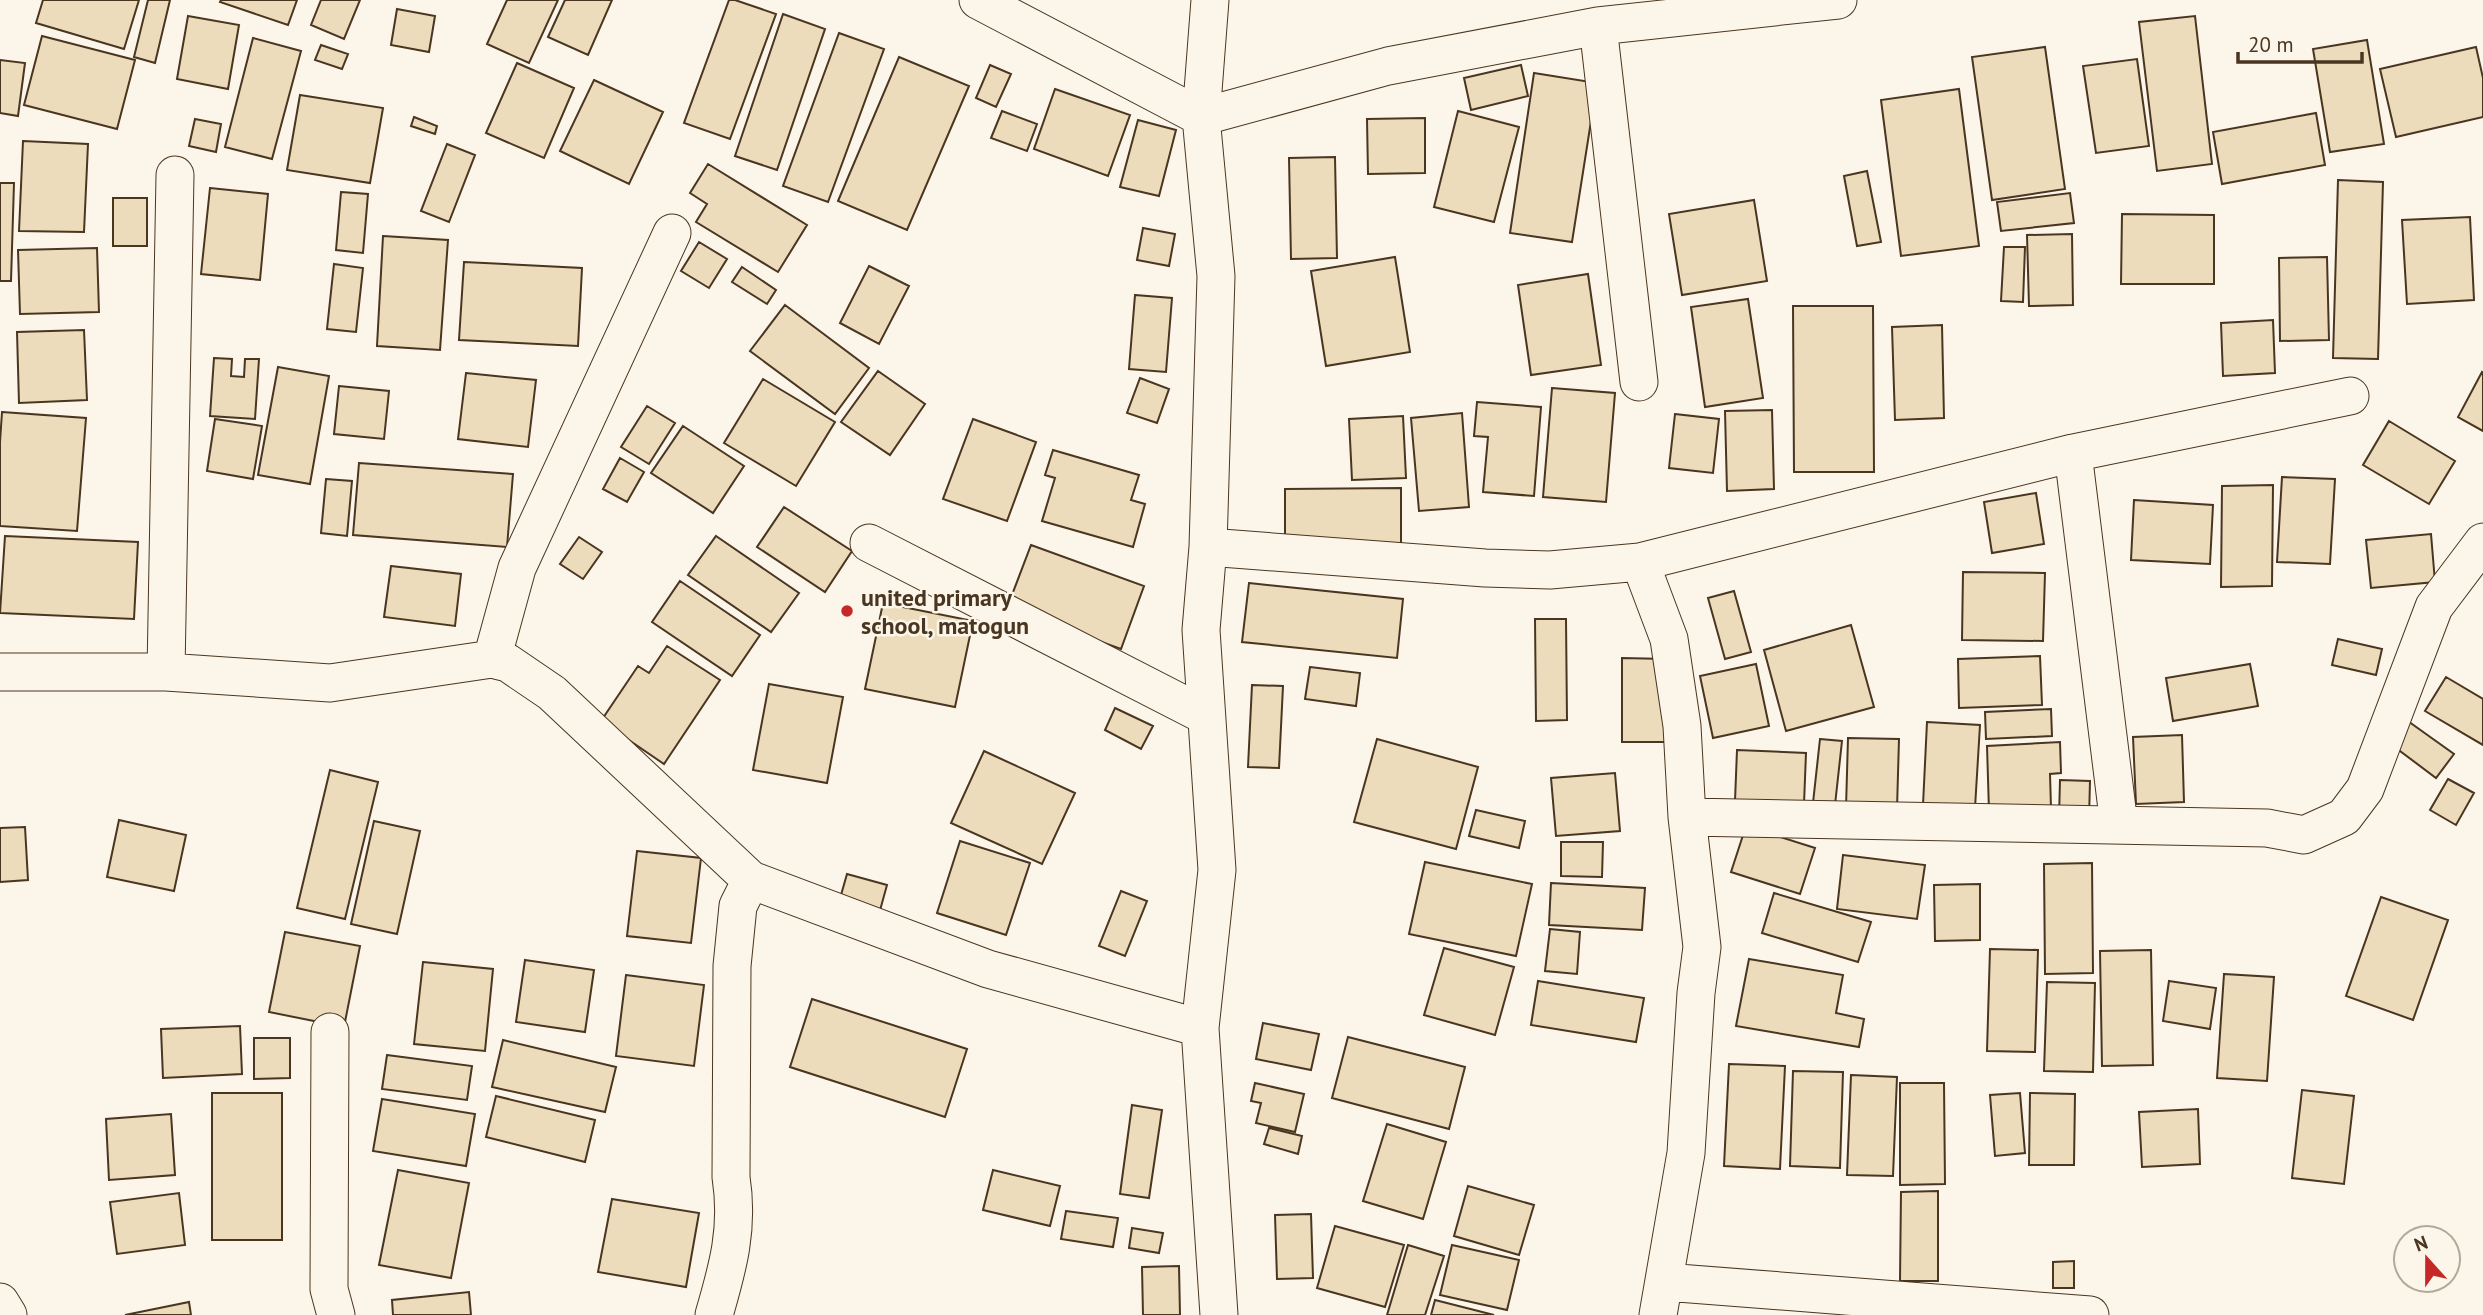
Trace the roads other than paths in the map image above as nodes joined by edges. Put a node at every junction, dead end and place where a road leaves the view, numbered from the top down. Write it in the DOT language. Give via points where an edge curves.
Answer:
graph roads {
  1 [pos="978,0"];
  2 [pos="1210,0"];
  3 [pos="1838,0"];
  4 [pos="1598,26"];
  5 [pos="1201,117"];
  6 [pos="175,175"];
  7 [pos="672,233"];
  8 [pos="1639,382"];
  9 [pos="2350,396"];
  10 [pos="2073,453"];
  11 [pos="2483,542"];
  12 [pos="869,544"];
  13 [pos="1209,547"];
  14 [pos="1640,562"];
  15 [pos="492,659"];
  16 [pos="0,672"];
  17 [pos="166,672"];
  18 [pos="1206,716"];
  19 [pos="1687,817"];
  20 [pos="2119,825"];
  21 [pos="751,880"];
  22 [pos="1200,1028"];
  23 [pos="330,1032"];
  24 [pos="1662,1298"];
  25 [pos="0,1302"];
  26 [pos="8,1315"];
  27 [pos="336,1315"];
  28 [pos="714,1315"];
  29 [pos="1219,1315"];
  30 [pos="2090,1315"];
  1 -- 5 [label="street"];
  2 -- 5 [label="street"];
  3 -- 4 [label="street"];
  4 -- 5 [label="street" via="1388,66"];
  4 -- 8 [label="street"];
  5 -- 13 [label="street" via="1216,276"];
  6 -- 17 [label="street"];
  7 -- 15 [label="street" via="517,568"];
  9 -- 10 [label="street"];
  10 -- 14 [label="street"];
  10 -- 20 [label="street"];
  11 -- 20 [label="street" via="2434,607 2365,789 2344,817 2304,835 2267,828"];
  12 -- 18 [label="street"];
  13 -- 14 [label="street" via="1537,570"];
  13 -- 18 [label="street" via="1201,629"];
  14 -- 19 [label="street" via="1669,639 1682,726"];
  15 -- 17 [label="street" via="330,683"];
  15 -- 21 [label="street" via="508,663 552,693"];
  16 -- 17 [label="street"];
  18 -- 22 [label="street" via="1217,870"];
  19 -- 20 [label="street"];
  19 -- 24 [label="street" via="1702,947 1686,1153"];
  21 -- 22 [label="street" via="988,969"];
  21 -- 28 [label="street" via="738,906 732,966 733,1233 730,1263"];
  22 -- 29 [label="street"];
  23 -- 27 [label="street" via="328,1289"];
  24 -- 30 [label="street"];
  25 -- 26 [label="street"];
}
